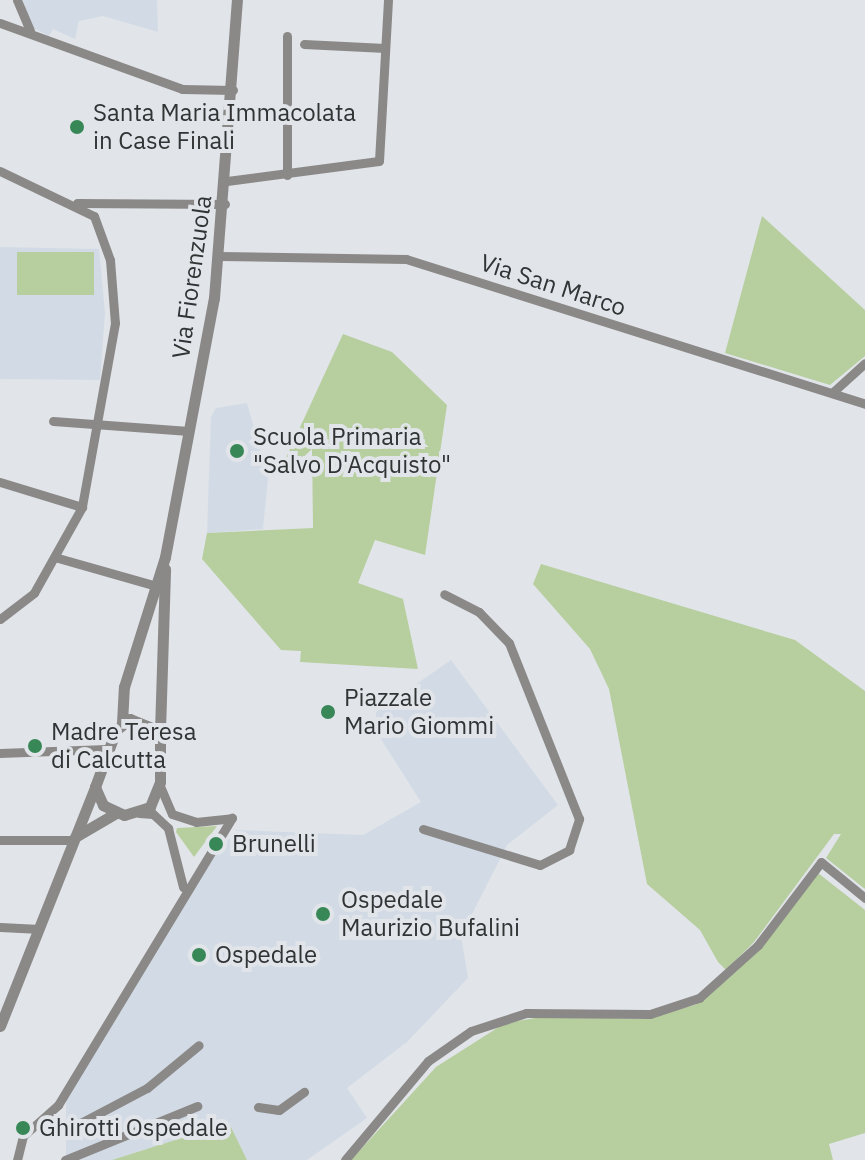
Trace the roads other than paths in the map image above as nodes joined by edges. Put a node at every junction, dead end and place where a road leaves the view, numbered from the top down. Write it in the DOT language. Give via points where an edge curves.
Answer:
graph roads {
  1 [pos="17,0"];
  2 [pos="237,0"];
  3 [pos="388,0"];
  4 [pos="0,23"];
  5 [pos="30,30"];
  6 [pos="287,36"];
  7 [pos="304,44"];
  8 [pos="385,48"];
  9 [pos="233,90"];
  10 [pos="0,171"];
  11 [pos="287,175"];
  12 [pos="227,181"];
  13 [pos="77,203"];
  14 [pos="225,204"];
  15 [pos="220,256"];
  16 [pos="865,363"];
  17 [pos="833,392"];
  18 [pos="865,404"];
  19 [pos="53,421"];
  20 [pos="102,425"];
  21 [pos="189,431"];
  22 [pos="0,482"];
  23 [pos="82,507"];
  24 [pos="165,557"];
  25 [pos="58,558"];
  26 [pos="156,586"];
  27 [pos="444,594"];
  28 [pos="0,619"];
  29 [pos="122,723"];
  30 [pos="160,731"];
  31 [pos="106,749"];
  32 [pos="0,753"];
  33 [pos="160,782"];
  34 [pos="95,787"];
  35 [pos="116,813"];
  36 [pos="139,813"];
  37 [pos="196,822"];
  38 [pos="166,824"];
  39 [pos="423,829"];
  40 [pos="0,840"];
  41 [pos="72,840"];
  42 [pos="179,851"];
  43 [pos="203,857"];
  44 [pos="183,887"];
  45 [pos="865,898"];
  46 [pos="0,927"];
  47 [pos="35,929"];
  48 [pos="4,1009"];
  49 [pos="0,1026"];
  50 [pos="199,1045"];
  51 [pos="304,1092"];
  52 [pos="197,1106"];
  53 [pos="258,1107"];
  54 [pos="71,1128"];
  55 [pos="17,1160"];
  56 [pos="65,1160"];
  57 [pos="345,1160"];
  1 -- 5 [label="street"];
  2 -- 9 [label="street, Via Fiorenzuola"];
  3 -- 8 [label="street"];
  4 -- 5 [label="street"];
  5 -- 9 [label="street" via="182,89"];
  6 -- 11 [label="street"];
  7 -- 8 [label="street"];
  8 -- 11 [label="street" via="379,161"];
  9 -- 12 [label="street, Via Fiorenzuola"];
  10 -- 13 [label="street"];
  11 -- 12 [label="street"];
  12 -- 14 [label="street, Via Fiorenzuola"];
  13 -- 14 [label="street"];
  13 -- 20 [label="street" via="101,231 114,291"];
  14 -- 15 [label="street, Via Fiorenzuola"];
  15 -- 17 [label="street, Via San Marco" via="406,259"];
  15 -- 21 [label="street, Via Fiorenzuola"];
  16 -- 17 [label="street"];
  17 -- 18 [label="street, Via San Marco"];
  19 -- 20 [label="street"];
  20 -- 21 [label="street"];
  20 -- 23 [label="street"];
  21 -- 24 [label="street, Via Fiorenzuola"];
  22 -- 23 [label="street"];
  23 -- 25 [label="street"];
  24 -- 26 [label="street, Via Fiorenzuola"];
  24 -- 30 [label="street, Via Fiorenzuola"];
  25 -- 26 [label="street"];
  25 -- 28 [label="street" via="26,603"];
  26 -- 29 [label="street, Via Fiorenzuola" via="124,687"];
  27 -- 39 [label="street" via="479,612 509,643 579,819 569,850 540,865"];
  29 -- 30 [label="street" via="139,718"];
  29 -- 31 [label="street"];
  30 -- 33 [label="street"];
  31 -- 32 [label="street"];
  31 -- 34 [label="street"];
  33 -- 36 [label="street" via="157,797"];
  33 -- 37 [label="street" via="161,801 172,814"];
  34 -- 35 [label="street"];
  34 -- 41 [label="street"];
  35 -- 36 [label="street"];
  35 -- 41 [label="street"];
  36 -- 38 [label="street" via="153,814"];
  37 -- 38 [label="street"];
  37 -- 43 [label="street" via="232,818"];
  38 -- 42 [label="street"];
  40 -- 41 [label="street"];
  41 -- 47 [label="street"];
  42 -- 43 [label="street"];
  42 -- 44 [label="street"];
  43 -- 44 [label="street"];
  44 -- 55 [label="street" via="58,1105 23,1136"];
  45 -- 57 [label="street" via="821,862 758,945 699,998 650,1014 526,1013 471,1031 428,1061"];
  46 -- 47 [label="street"];
  47 -- 48 [label="street"];
  48 -- 49 [label="street"];
  50 -- 54 [label="street" via="147,1088"];
  51 -- 53 [label="street" via="279,1110"];
  52 -- 56 [label="street"];
}
